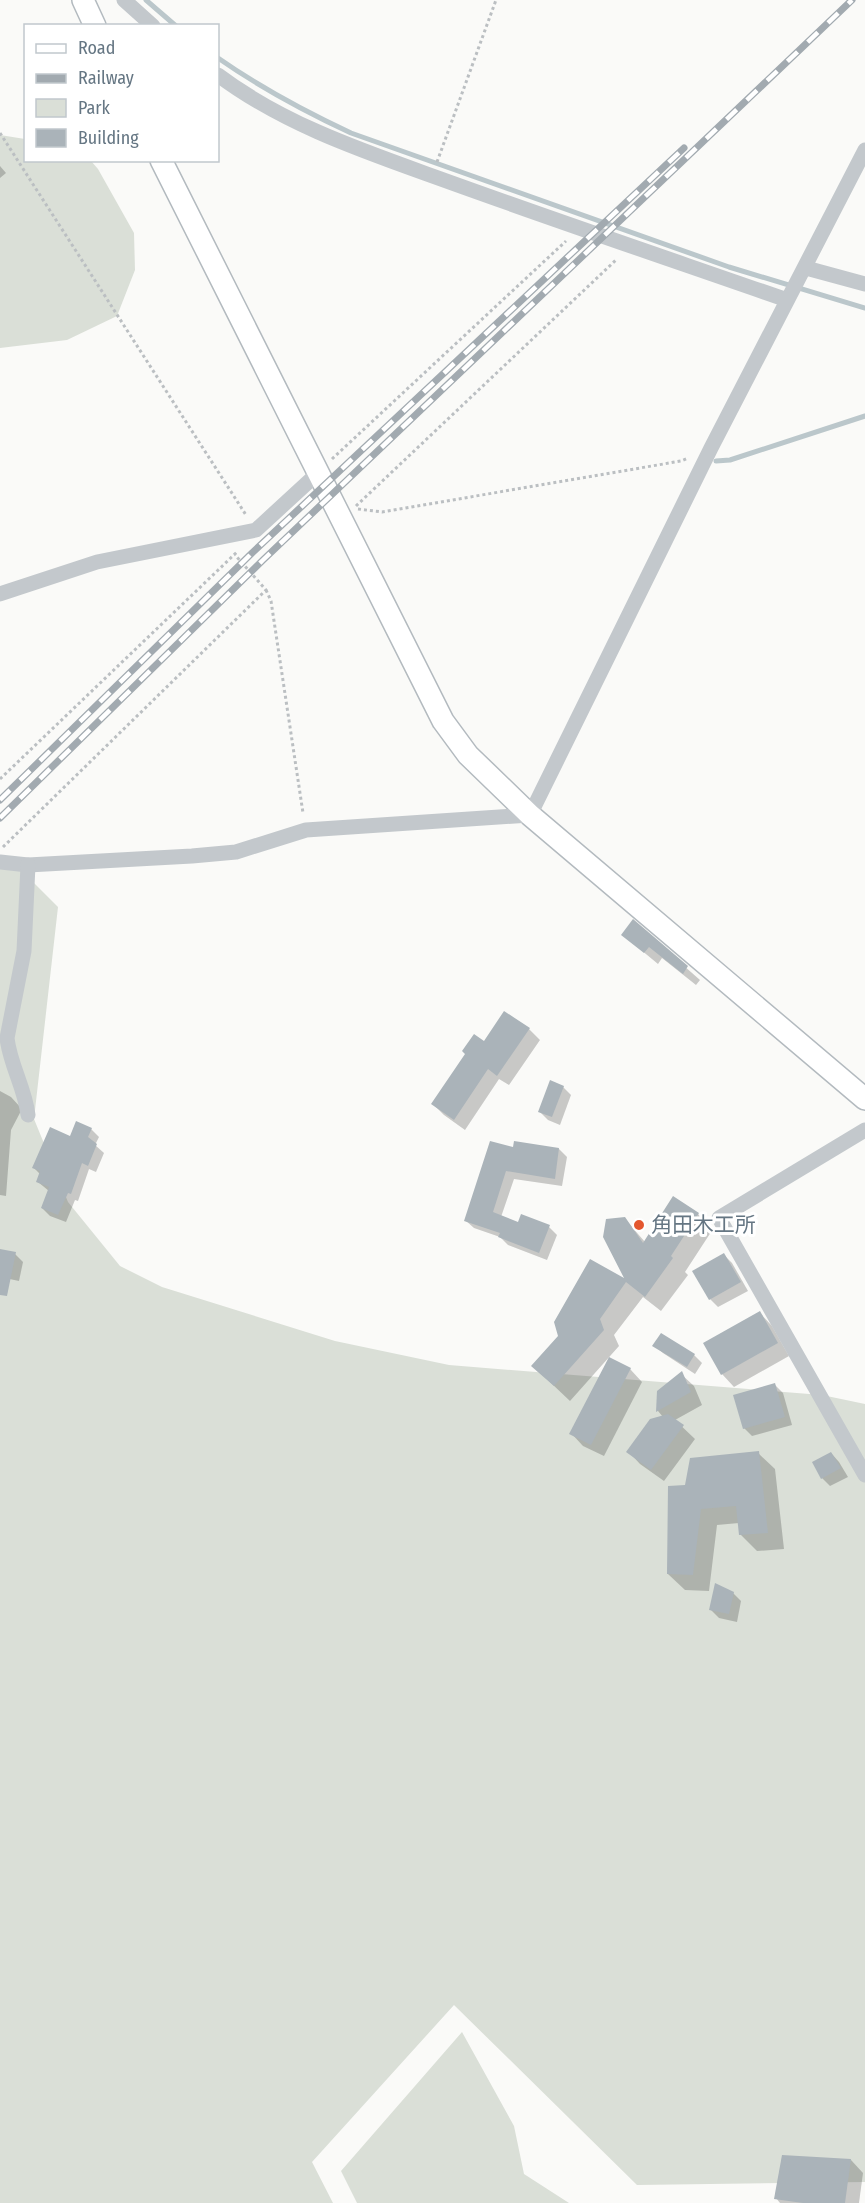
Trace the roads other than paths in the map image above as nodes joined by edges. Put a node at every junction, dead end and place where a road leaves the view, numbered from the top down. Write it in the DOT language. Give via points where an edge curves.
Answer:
graph roads {
  1 [pos="83,0"];
  2 [pos="124,0"];
  3 [pos="94,24"];
  4 [pos="151,24"];
  5 [pos="219,76"];
  6 [pos="865,150"];
  7 [pos="162,162"];
  8 [pos="865,284"];
  9 [pos="796,285"];
  10 [pos="318,473"];
  11 [pos="0,594"];
  12 [pos="530,815"];
  13 [pos="0,862"];
  14 [pos="28,865"];
  15 [pos="865,1099"];
  16 [pos="28,1115"];
  17 [pos="865,1130"];
  18 [pos="865,1475"];
  1 -- 3 [label="street"];
  2 -- 4 [label="street"];
  5 -- 9 [label="street" via="281,114 352,147 631,245"];
  6 -- 9 [label="street"];
  7 -- 10 [label="street"];
  8 -- 9 [label="street"];
  9 -- 12 [label="street"];
  10 -- 11 [label="street" via="256,530 97,562"];
  10 -- 12 [label="street" via="443,721 468,755"];
  12 -- 14 [label="street" via="306,830 236,852"];
  12 -- 15 [label="street"];
  13 -- 14 [label="street"];
  14 -- 16 [label="street" via="24,951 7,1038"];
  17 -- 18 [label="street" via="719,1218"];
}
